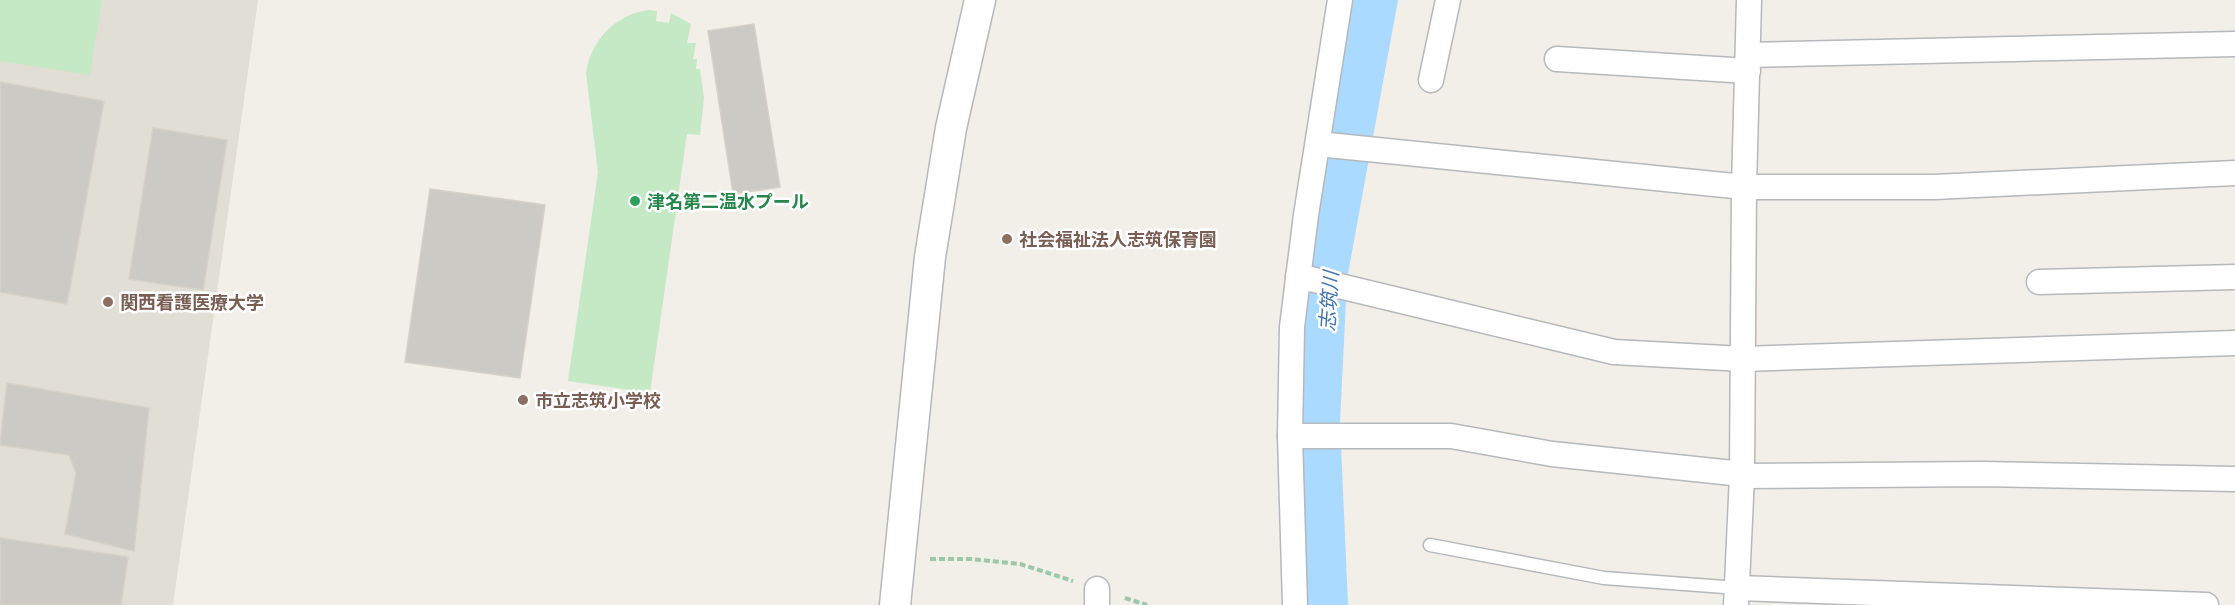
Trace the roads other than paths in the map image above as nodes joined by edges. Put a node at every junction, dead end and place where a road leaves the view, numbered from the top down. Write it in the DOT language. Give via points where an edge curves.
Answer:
graph roads {
  1 [pos="980,0"];
  2 [pos="1340,0"];
  3 [pos="1448,0"];
  4 [pos="1749,0"];
  5 [pos="2235,44"];
  6 [pos="1557,59"];
  7 [pos="1749,63"];
  8 [pos="1431,80"];
  9 [pos="1318,144"];
  10 [pos="2235,173"];
  11 [pos="1744,187"];
  12 [pos="1298,276"];
  13 [pos="2235,277"];
  14 [pos="2039,282"];
  15 [pos="2235,343"];
  16 [pos="1743,359"];
  17 [pos="1290,436"];
  18 [pos="1742,475"];
  19 [pos="2235,479"];
  20 [pos="1431,545"];
  21 [pos="1737,597"];
  22 [pos="895,605"];
  23 [pos="1295,605"];
  24 [pos="2206,605"];
  1 -- 22 [label="street" via="951,128 930,257"];
  2 -- 9 [label="street"];
  3 -- 8 [label="street"];
  4 -- 7 [label="street"];
  5 -- 7 [label="street"];
  6 -- 7 [label="street"];
  7 -- 11 [label="street"];
  9 -- 11 [label="street"];
  9 -- 12 [label="street"];
  10 -- 11 [label="street" via="1934,187"];
  11 -- 16 [label="street"];
  12 -- 16 [label="street" via="1614,352"];
  12 -- 17 [label="street" via="1292,327"];
  13 -- 14 [label="street"];
  15 -- 16 [label="street"];
  16 -- 18 [label="street"];
  17 -- 18 [label="street" via="1450,436 1552,454"];
  17 -- 23 [label="street"];
  18 -- 19 [label="street"];
  18 -- 21 [label="street"];
  20 -- 21 [label="lane" via="1604,578"];
  21 -- 24 [label="street"];
}
